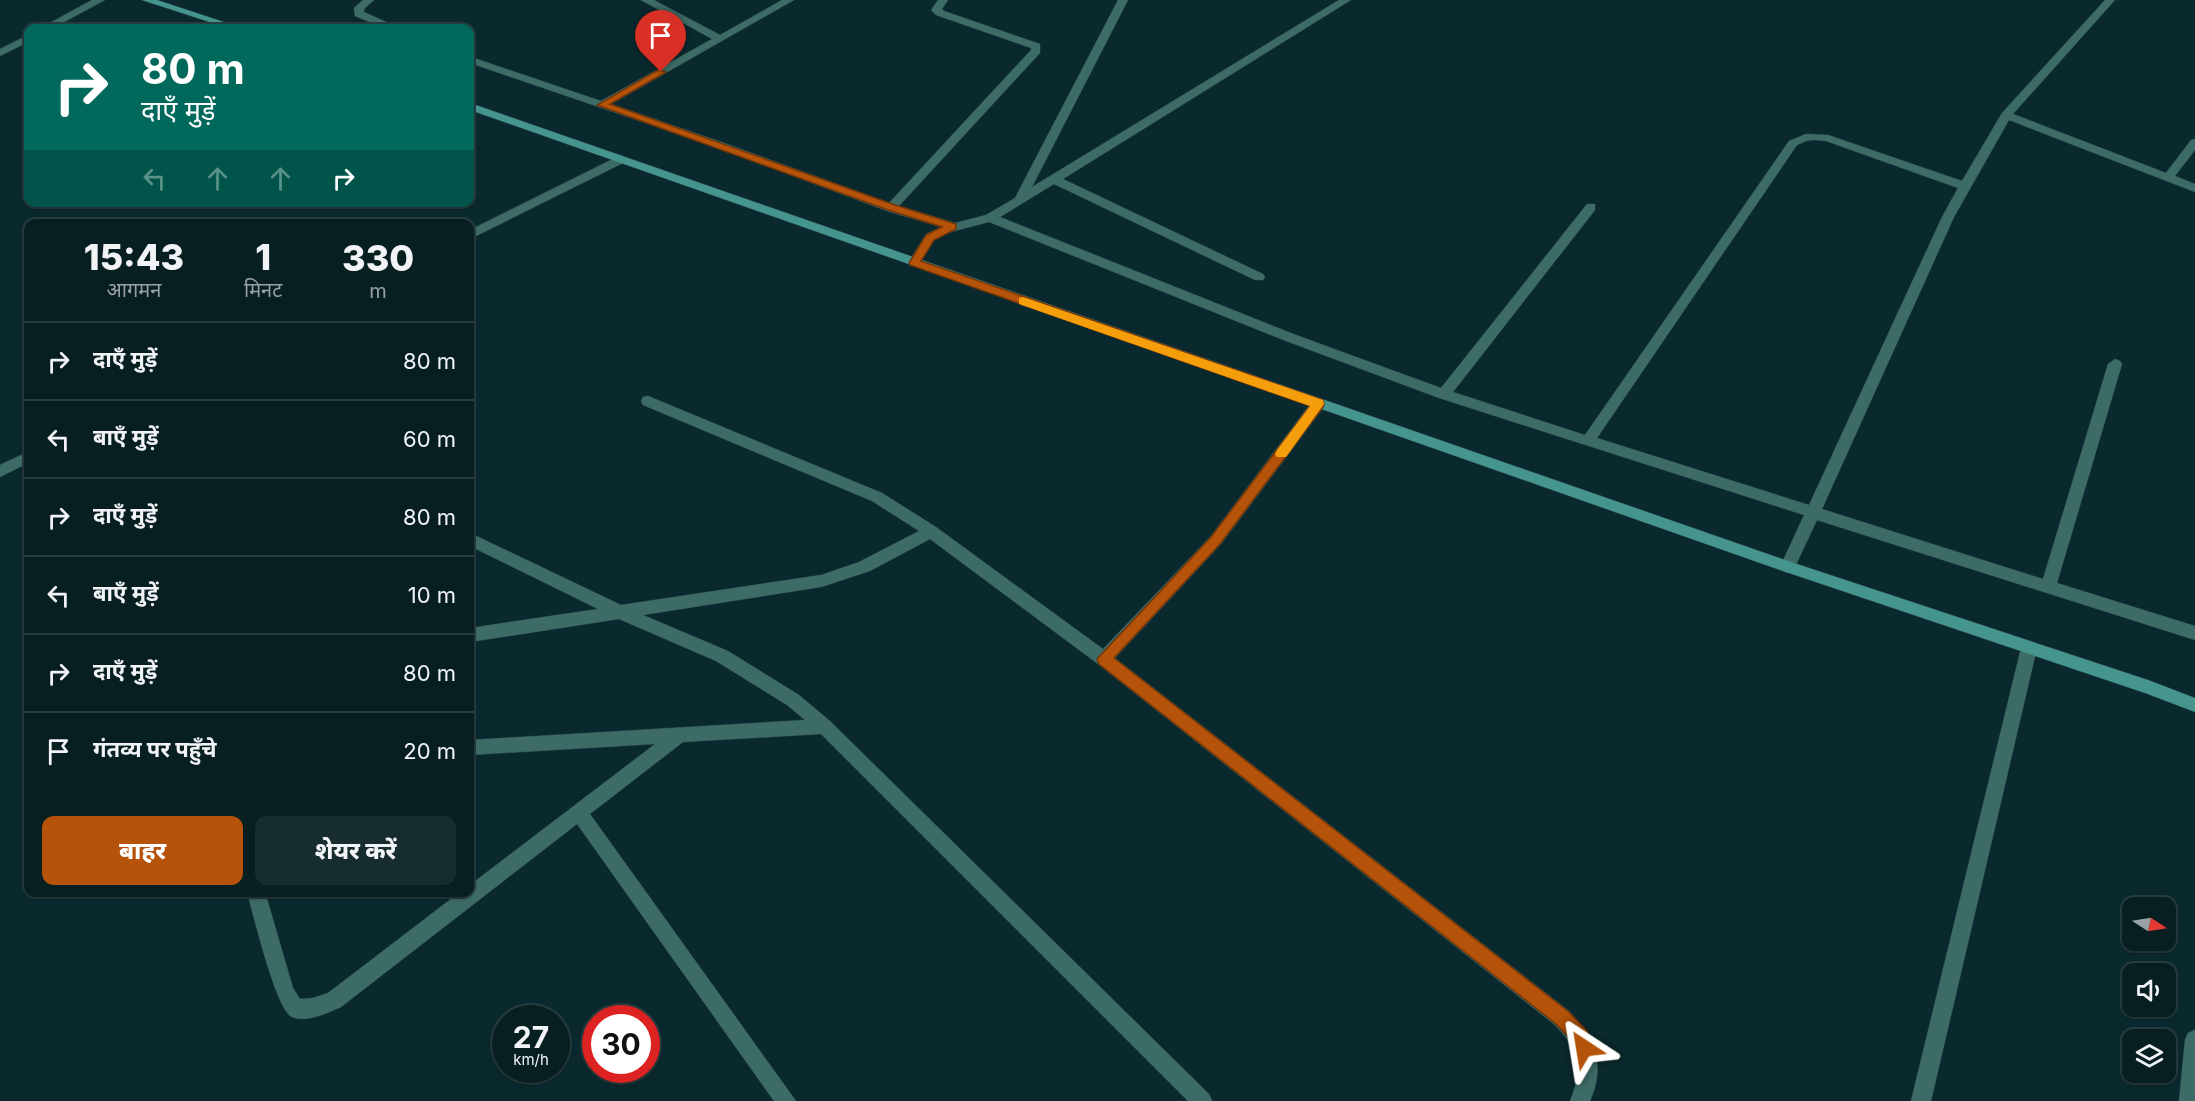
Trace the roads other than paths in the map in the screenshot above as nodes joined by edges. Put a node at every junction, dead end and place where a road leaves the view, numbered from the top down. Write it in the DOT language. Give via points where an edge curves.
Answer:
graph roads {
  1 [pos="100,0"];
  2 [pos="147,0"];
  3 [pos="369,0"];
  4 [pos="646,0"];
  5 [pos="789,0"];
  6 [pos="943,0"];
  7 [pos="1123,0"];
  8 [pos="1346,0"];
  9 [pos="2110,0"];
  10 [pos="54,24"];
  11 [pos="224,24"];
  12 [pos="382,24"];
  13 [pos="720,39"];
  14 [pos="24,40"];
  15 [pos="0,53"];
  16 [pos="474,61"];
  17 [pos="602,105"];
  18 [pos="474,106"];
  19 [pos="2006,115"];
  20 [pos="2195,142"];
  21 [pos="621,159"];
  22 [pos="2168,177"];
  23 [pos="1053,179"];
  24 [pos="1965,186"];
  25 [pos="2195,188"];
  26 [pos="1020,200"];
  27 [pos="1591,207"];
  28 [pos="891,208"];
  29 [pos="990,218"];
  30 [pos="952,226"];
  31 [pos="474,233"];
  32 [pos="917,259"];
  33 [pos="1259,277"];
  34 [pos="2115,364"];
  35 [pos="1444,394"];
  36 [pos="648,401"];
  37 [pos="1318,404"];
  38 [pos="1588,441"];
  39 [pos="24,459"];
  40 [pos="0,471"];
  41 [pos="1811,518"];
  42 [pos="931,531"];
  43 [pos="474,540"];
  44 [pos="1790,561"];
  45 [pos="2049,586"];
  46 [pos="618,611"];
  47 [pos="2195,633"];
  48 [pos="474,634"];
  49 [pos="2030,648"];
  50 [pos="1104,659"];
  51 [pos="2195,705"];
  52 [pos="824,726"];
  53 [pos="682,733"];
  54 [pos="474,747"];
  55 [pos="579,813"];
  56 [pos="474,893"];
  57 [pos="257,897"];
  58 [pos="469,897"];
  59 [pos="2195,1040"];
  60 [pos="786,1101"];
  61 [pos="1202,1101"];
  62 [pos="1580,1101"];
  63 [pos="1921,1101"];
  64 [pos="2189,1101"];
  1 -- 10 [label="street"];
  2 -- 11 [label="street"];
  3 -- 12 [label="street" via="359,8 359,14"];
  4 -- 13 [label="street"];
  5 -- 13 [label="street"];
  6 -- 28 [label="street" via="937,5 940,13 1036,46 1036,51"];
  7 -- 26 [label="street"];
  8 -- 23 [label="street"];
  9 -- 19 [label="street"];
  13 -- 17 [label="street"];
  14 -- 15 [label="street"];
  16 -- 17 [label="street"];
  17 -- 28 [label="street"];
  18 -- 21 [label="street"];
  19 -- 22 [label="street"];
  19 -- 24 [label="street"];
  20 -- 22 [label="street"];
  21 -- 31 [label="street"];
  21 -- 32 [label="street"];
  22 -- 25 [label="street"];
  23 -- 26 [label="street"];
  23 -- 33 [label="street"];
  24 -- 38 [label="street" via="1828,138 1801,137 1793,143"];
  24 -- 41 [label="street"];
  26 -- 29 [label="street"];
  27 -- 35 [label="street"];
  28 -- 30 [label="street"];
  29 -- 30 [label="street"];
  29 -- 35 [label="street" via="1291,338"];
  30 -- 32 [label="street" via="930,237"];
  32 -- 37 [label="street"];
  34 -- 45 [label="street"];
  35 -- 38 [label="street"];
  36 -- 42 [label="street" via="877,498"];
  37 -- 44 [label="street"];
  37 -- 50 [label="street" via="1216,540"];
  38 -- 41 [label="street"];
  39 -- 40 [label="street"];
  41 -- 44 [label="street"];
  41 -- 45 [label="street"];
  42 -- 46 [label="street" via="849,575"];
  42 -- 50 [label="street"];
  43 -- 46 [label="street"];
  44 -- 49 [label="street"];
  45 -- 47 [label="street"];
  46 -- 48 [label="street"];
  46 -- 52 [label="street" via="722,656 793,700"];
  49 -- 51 [label="street"];
  49 -- 63 [label="street"];
  50 -- 62 [label="street" via="1562,1018 1580,1037 1588,1060 1588,1085"];
  52 -- 53 [label="street"];
  52 -- 61 [label="street"];
  53 -- 54 [label="street"];
  53 -- 55 [label="street"];
  55 -- 56 [label="street"];
  55 -- 60 [label="street"];
  57 -- 58 [label="street" via="285,992 295,1009 313,1008 334,1000"];
  59 -- 64 [label="street"];
}
